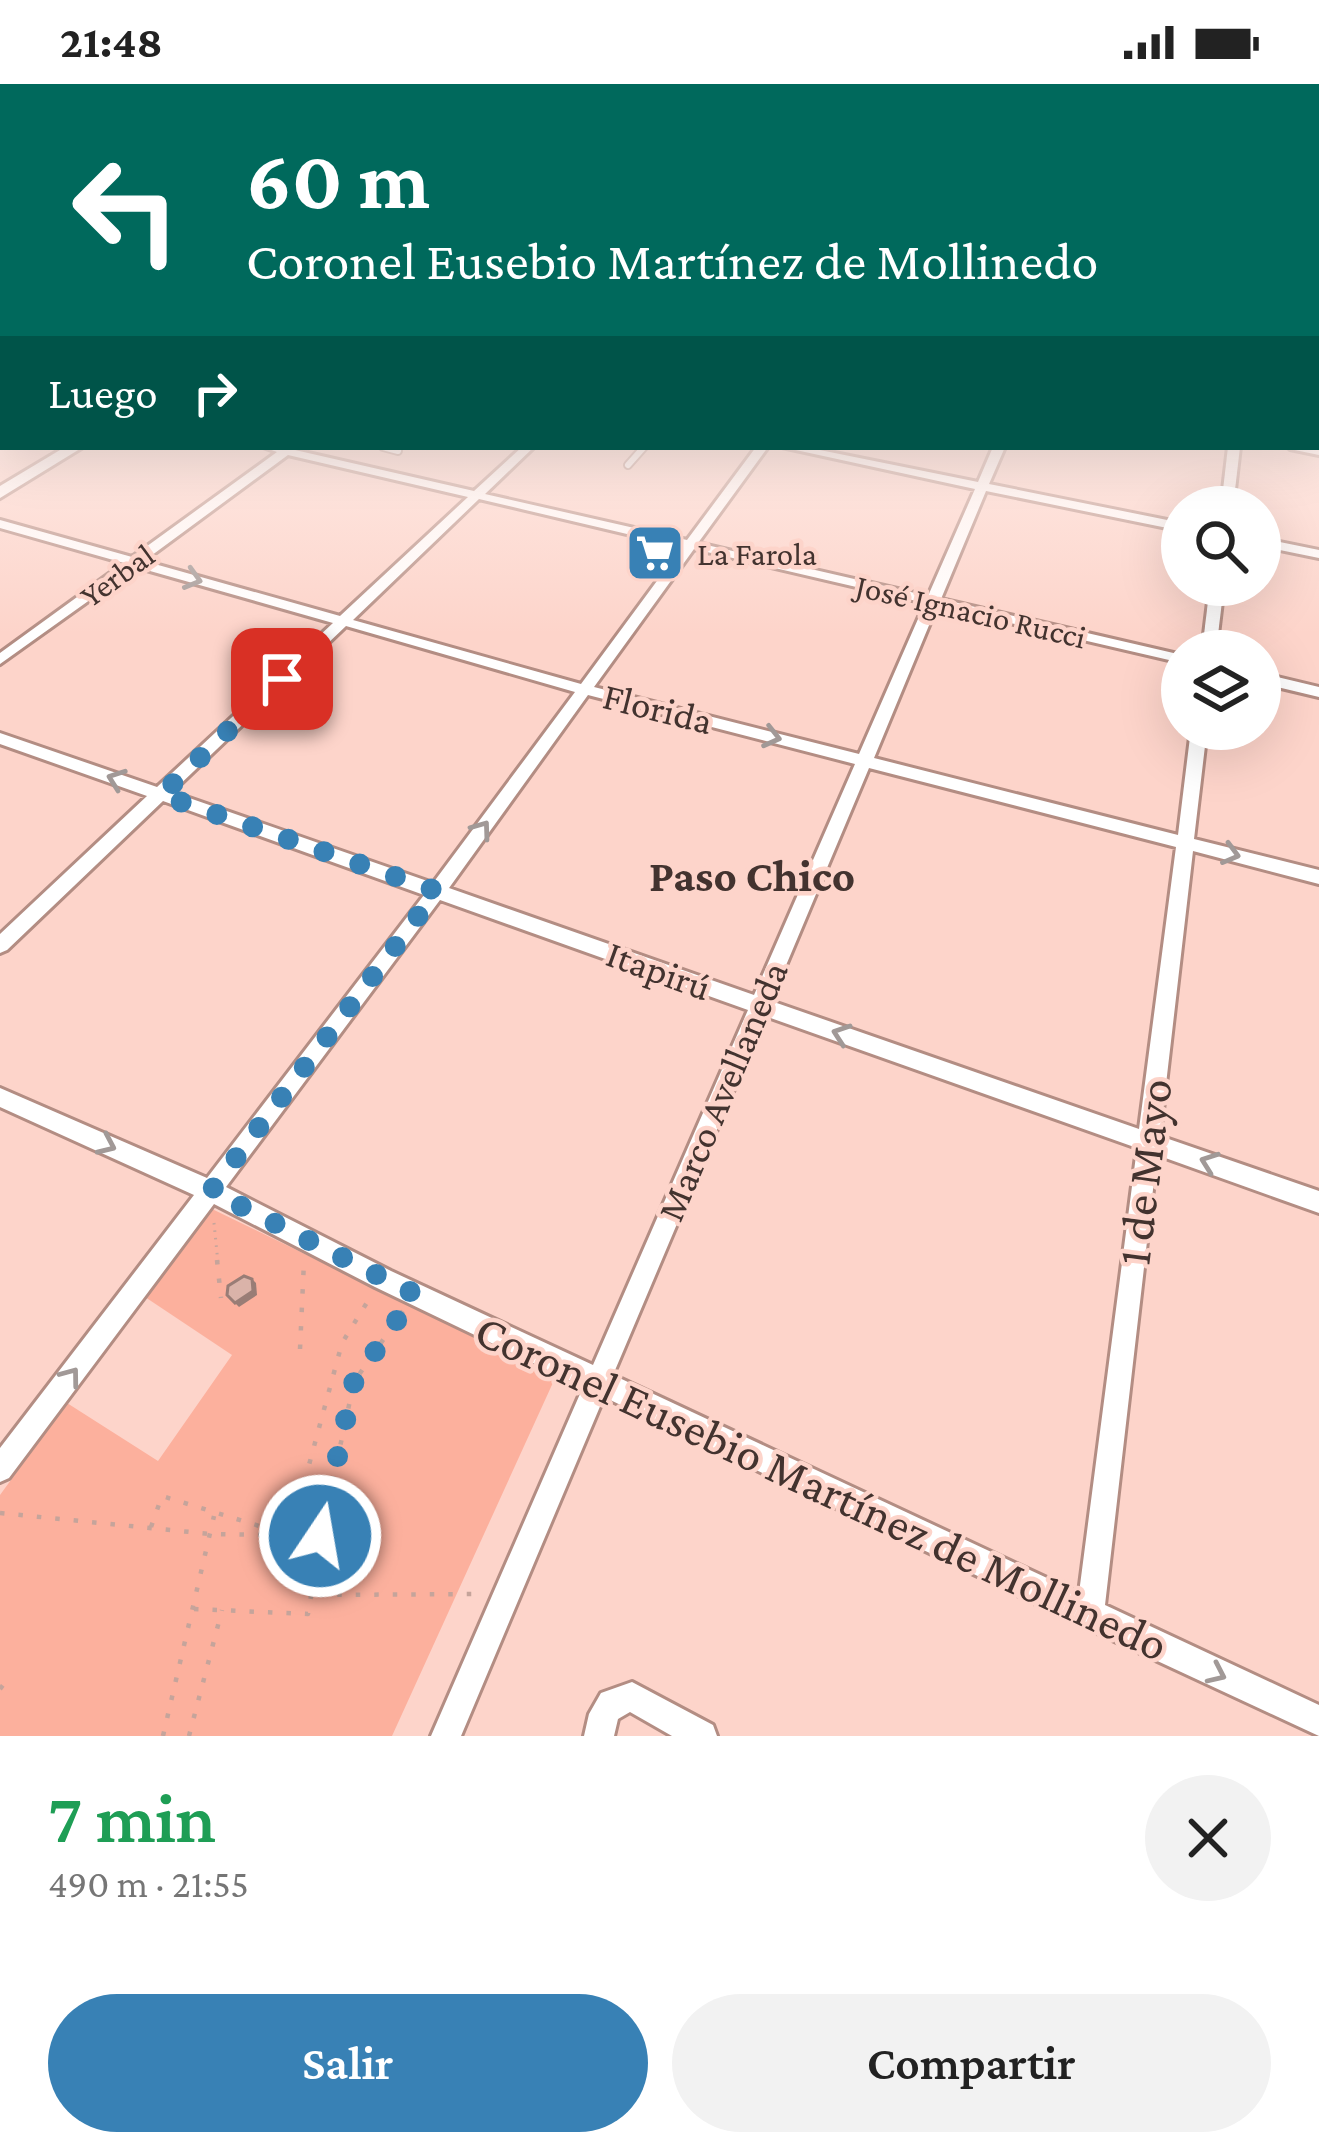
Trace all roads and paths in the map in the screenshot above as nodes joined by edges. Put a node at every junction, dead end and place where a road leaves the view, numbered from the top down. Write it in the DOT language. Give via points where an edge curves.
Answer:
graph roads {
  1 [pos="247,480"];
  2 [pos="413,480"];
  3 [pos="494,480"];
  4 [pos="737,480"];
  5 [pos="953,480"];
  6 [pos="985,480"];
  7 [pos="983,486"];
  8 [pos="477,496"];
  9 [pos="1161,522"];
  10 [pos="0,524"];
  11 [pos="688,545"];
  12 [pos="1281,546"];
  13 [pos="1319,554"];
  14 [pos="135,562"];
  15 [pos="932,602"];
  16 [pos="343,622"];
  17 [pos="1161,654"];
  18 [pos="0,660"];
  19 [pos="1281,683"];
  20 [pos="583,689"];
  21 [pos="1319,692"];
  22 [pos="0,737"];
  23 [pos="1196,750"];
  24 [pos="865,760"];
  25 [pos="161,795"];
  26 [pos="1184,841"];
  27 [pos="1319,877"];
  28 [pos="437,891"];
  29 [pos="0,945"];
  30 [pos="758,1006"];
  31 [pos="0,1097"];
  32 [pos="1148,1140"];
  33 [pos="211,1191"];
  34 [pos="1319,1202"];
  35 [pos="305,1240"];
  36 [pos="382,1279"];
  37 [pos="415,1294"];
  38 [pos="221,1298"];
  39 [pos="300,1349"];
  40 [pos="597,1380"];
  41 [pos="0,1469"];
  42 [pos="215,1512"];
  43 [pos="0,1513"];
  44 [pos="150,1528"];
  45 [pos="210,1534"];
  46 [pos="290,1536"];
  47 [pos="320,1536"];
  48 [pos="311,1594"];
  49 [pos="508,1594"];
  50 [pos="194,1609"];
  51 [pos="222,1610"];
  52 [pos="1090,1615"];
  53 [pos="7,1680"];
  54 [pos="0,1690"];
  55 [pos="1319,1721"];
  56 [pos="164,1736"];
  57 [pos="189,1736"];
  58 [pos="446,1736"];
  59 [pos="599,1736"];
  60 [pos="701,1736"];
  1 -- 14 [label="street, Yerbal"];
  2 -- 8 [label="street, José Ignacio Rucci"];
  3 -- 8 [label="street"];
  4 -- 11 [label="street"];
  5 -- 7 [label="street"];
  6 -- 7 [label="street, Marco Avellaneda"];
  7 -- 9 [label="street"];
  7 -- 15 [label="street, Marco Avellaneda"];
  8 -- 11 [label="street, José Ignacio Rucci"];
  8 -- 16 [label="street"];
  10 -- 14 [label="street, Florida"];
  11 -- 15 [label="street, José Ignacio Rucci"];
  11 -- 20 [label="street"];
  12 -- 13 [label="street"];
  14 -- 16 [label="street, Florida, one-way"];
  14 -- 18 [label="street, Yerbal"];
  15 -- 17 [label="street, José Ignacio Rucci"];
  15 -- 24 [label="street, Marco Avellaneda"];
  16 -- 20 [label="street, Florida"];
  16 -- 25 [label="street"];
  19 -- 21 [label="street"];
  20 -- 24 [label="street, Florida, one-way"];
  28 -- 20 [label="street, one-way"];
  25 -- 22 [label="street, Itapirú, one-way"];
  23 -- 26 [label="street, 1 de Mayo"];
  24 -- 26 [label="street, Florida"];
  24 -- 30 [label="street, Marco Avellaneda"];
  25 -- 28 [label="street, Itapirú"];
  25 -- 29 [label="street"];
  26 -- 27 [label="street, Florida, one-way"];
  26 -- 32 [label="street, 1 de Mayo"];
  28 -- 30 [label="street, Itapirú"];
  28 -- 33 [label="street"];
  32 -- 30 [label="street, Itapirú, one-way"];
  30 -- 40 [label="street, Marco Avellaneda"];
  31 -- 33 [label="street, Coronel Eusebio Martínez de Mollinedo, one-way"];
  34 -- 32 [label="street, Itapirú, one-way"];
  32 -- 52 [label="street, 1 de Mayo"];
  33 -- 35 [label="street, Coronel Eusebio Martínez de Mollinedo"];
  33 -- 38 [label="path"];
  41 -- 33 [label="street, one-way"];
  35 -- 36 [label="street, Coronel Eusebio Martínez de Mollinedo"];
  35 -- 39 [label="path"];
  36 -- 37 [label="street, Coronel Eusebio Martínez de Mollinedo"];
  36 -- 46 [label="path" via="342,1343"];
  37 -- 40 [label="street, Coronel Eusebio Martínez de Mollinedo"];
  37 -- 47 [label="path" via="354,1382"];
  40 -- 49 [label="street, Marco Avellaneda"];
  40 -- 52 [label="street, Coronel Eusebio Martínez de Mollinedo"];
  42 -- 44 [label="path" via="162,1496"];
  42 -- 45 [label="path"];
  42 -- 46 [label="path"];
  43 -- 44 [label="path"];
  44 -- 45 [label="path"];
  45 -- 46 [label="path"];
  45 -- 50 [label="path"];
  46 -- 47 [label="path"];
  47 -- 48 [label="path"];
  48 -- 49 [label="path"];
  48 -- 51 [label="path" via="308,1614"];
  49 -- 58 [label="street, Marco Avellaneda"];
  50 -- 51 [label="path"];
  50 -- 56 [label="path"];
  51 -- 57 [label="path"];
  52 -- 55 [label="street, Coronel Eusebio Martínez de Mollinedo, one-way"];
  53 -- 54 [label="path"];
  59 -- 60 [label="street" via="608,1706 632,1697"];
}
